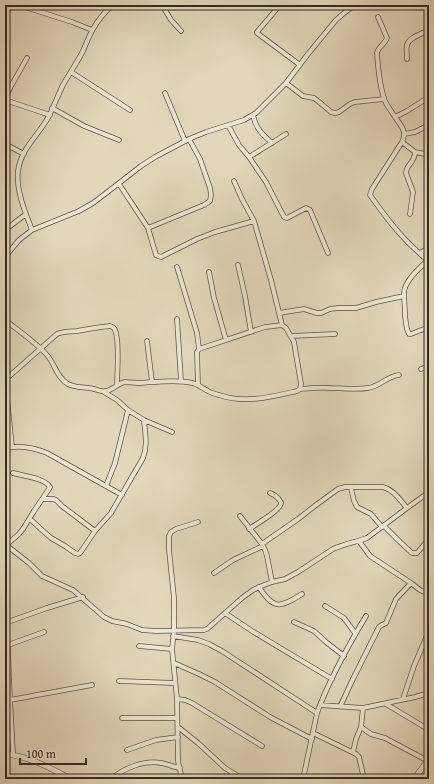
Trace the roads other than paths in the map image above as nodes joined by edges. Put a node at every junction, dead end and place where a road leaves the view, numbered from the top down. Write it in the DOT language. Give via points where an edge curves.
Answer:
graph roads {
  1 [pos="10,5"];
  2 [pos="19,5"];
  3 [pos="112,5"];
  4 [pos="162,5"];
  5 [pos="280,5"];
  6 [pos="355,5"];
  7 [pos="378,17"];
  8 [pos="5,18"];
  9 [pos="92,30"];
  10 [pos="429,30"];
  11 [pos="181,31"];
  12 [pos="27,58"];
  13 [pos="407,59"];
  14 [pos="300,65"];
  15 [pos="71,72"];
  16 [pos="286,83"];
  17 [pos="165,93"];
  18 [pos="429,97"];
  19 [pos="384,99"];
  20 [pos="5,100"];
  21 [pos="52,108"];
  22 [pos="130,110"];
  23 [pos="50,115"];
  24 [pos="253,115"];
  25 [pos="395,117"];
  26 [pos="228,125"];
  27 [pos="429,125"];
  28 [pos="286,134"];
  29 [pos="404,134"];
  30 [pos="119,140"];
  31 [pos="187,140"];
  32 [pos="402,142"];
  33 [pos="272,143"];
  34 [pos="5,144"];
  35 [pos="415,152"];
  36 [pos="24,154"];
  37 [pos="249,157"];
  38 [pos="429,157"];
  39 [pos="234,181"];
  40 [pos="119,184"];
  41 [pos="26,214"];
  42 [pos="410,214"];
  43 [pos="254,221"];
  44 [pos="148,228"];
  45 [pos="5,230"];
  46 [pos="32,230"];
  47 [pos="429,248"];
  48 [pos="328,253"];
  49 [pos="420,253"];
  50 [pos="5,257"];
  51 [pos="428,260"];
  52 [pos="238,265"];
  53 [pos="177,268"];
  54 [pos="209,272"];
  55 [pos="404,296"];
  56 [pos="279,313"];
  57 [pos="177,319"];
  58 [pos="5,320"];
  59 [pos="282,325"];
  60 [pos="429,327"];
  61 [pos="251,332"];
  62 [pos="335,334"];
  63 [pos="291,336"];
  64 [pos="226,340"];
  65 [pos="147,341"];
  66 [pos="40,348"];
  67 [pos="199,349"];
  68 [pos="429,366"];
  69 [pos="421,370"];
  70 [pos="400,375"];
  71 [pos="5,380"];
  72 [pos="181,381"];
  73 [pos="152,382"];
  74 [pos="198,384"];
  75 [pos="117,385"];
  76 [pos="300,389"];
  77 [pos="104,392"];
  78 [pos="128,410"];
  79 [pos="144,420"];
  80 [pos="172,432"];
  81 [pos="12,447"];
  82 [pos="5,449"];
  83 [pos="13,473"];
  84 [pos="106,486"];
  85 [pos="351,488"];
  86 [pos="270,493"];
  87 [pos="429,494"];
  88 [pos="122,495"];
  89 [pos="43,499"];
  90 [pos="407,508"];
  91 [pos="240,516"];
  92 [pos="30,519"];
  93 [pos="198,522"];
  94 [pos="383,526"];
  95 [pos="249,529"];
  96 [pos="95,531"];
  97 [pos="429,539"];
  98 [pos="359,541"];
  99 [pos="425,544"];
  100 [pos="262,545"];
  101 [pos="6,546"];
  102 [pos="429,549"];
  103 [pos="214,573"];
  104 [pos="272,582"];
  105 [pos="411,583"];
  106 [pos="259,587"];
  107 [pos="302,594"];
  108 [pos="429,594"];
  109 [pos="82,597"];
  110 [pos="325,606"];
  111 [pos="225,613"];
  112 [pos="366,616"];
  113 [pos="294,622"];
  114 [pos="5,623"];
  115 [pos="174,631"];
  116 [pos="429,631"];
  117 [pos="44,632"];
  118 [pos="355,633"];
  119 [pos="5,634"];
  120 [pos="173,636"];
  121 [pos="8,645"];
  122 [pos="139,646"];
  123 [pos="172,648"];
  124 [pos="344,656"];
  125 [pos="174,663"];
  126 [pos="332,679"];
  127 [pos="119,681"];
  128 [pos="175,683"];
  129 [pos="92,685"];
  130 [pos="429,693"];
  131 [pos="10,700"];
  132 [pos="177,700"];
  133 [pos="403,700"];
  134 [pos="386,704"];
  135 [pos="320,705"];
  136 [pos="340,707"];
  137 [pos="364,708"];
  138 [pos="317,713"];
  139 [pos="122,718"];
  140 [pos="178,718"];
  141 [pos="178,727"];
  142 [pos="361,727"];
  143 [pos="429,730"];
  144 [pos="312,733"];
  145 [pos="178,737"];
  146 [pos="312,739"];
  147 [pos="262,746"];
  148 [pos="127,750"];
  149 [pos="353,752"];
  150 [pos="5,754"];
  151 [pos="13,755"];
  152 [pos="428,760"];
  153 [pos="180,768"];
  154 [pos="71,779"];
  155 [pos="111,779"];
  156 [pos="182,779"];
  157 [pos="242,779"];
  158 [pos="303,779"];
  159 [pos="364,779"];
  160 [pos="414,779"];
  1 -- 8 [label="street"];
  2 -- 9 [label="street"];
  3 -- 9 [label="street"];
  4 -- 11 [label="street"];
  5 -- 14 [label="street" via="257,34"];
  6 -- 14 [label="street" via="336,20"];
  7 -- 19 [label="street" via="387,38 377,53"];
  9 -- 15 [label="street"];
  10 -- 13 [label="street" via="409,41"];
  12 -- 20 [label="street"];
  14 -- 16 [label="street"];
  15 -- 21 [label="street"];
  15 -- 22 [label="street"];
  16 -- 19 [label="street" via="303,96 314,98 335,113 355,102"];
  16 -- 24 [label="street"];
  17 -- 31 [label="street"];
  18 -- 25 [label="street"];
  19 -- 25 [label="street"];
  20 -- 23 [label="street"];
  21 -- 23 [label="street"];
  21 -- 30 [label="street" via="84,126"];
  23 -- 36 [label="street"];
  24 -- 26 [label="street"];
  24 -- 33 [label="street" via="254,123"];
  25 -- 29 [label="street"];
  26 -- 31 [label="street"];
  26 -- 37 [label="street"];
  27 -- 29 [label="street"];
  28 -- 33 [label="street"];
  29 -- 32 [label="street"];
  31 -- 40 [label="street" via="141,166"];
  31 -- 44 [label="street" via="200,159 210,188 210,201"];
  32 -- 35 [label="street"];
  32 -- 49 [label="street" via="370,195 390,222"];
  33 -- 37 [label="street"];
  34 -- 36 [label="street"];
  35 -- 38 [label="street"];
  35 -- 42 [label="street" via="414,159 406,170 413,192"];
  36 -- 41 [label="street" via="18,178"];
  37 -- 48 [label="street" via="266,182 284,217 287,218 306,208 310,210"];
  39 -- 43 [label="street"];
  40 -- 44 [label="street"];
  40 -- 46 [label="street" via="79,211"];
  41 -- 45 [label="street"];
  41 -- 46 [label="street"];
  43 -- 44 [label="street" via="215,232 161,257 156,254"];
  43 -- 56 [label="street"];
  46 -- 50 [label="street" via="19,240"];
  47 -- 49 [label="street"];
  49 -- 51 [label="street"];
  51 -- 55 [label="street" via="406,285"];
  52 -- 61 [label="street"];
  53 -- 67 [label="street" via="197,333"];
  54 -- 64 [label="street"];
  55 -- 56 [label="street" via="356,308 330,309 321,313 304,309"];
  55 -- 60 [label="street" via="408,333"];
  56 -- 59 [label="street"];
  57 -- 72 [label="street"];
  58 -- 66 [label="street"];
  59 -- 61 [label="street"];
  59 -- 63 [label="street"];
  61 -- 64 [label="street"];
  62 -- 63 [label="street"];
  63 -- 76 [label="street"];
  64 -- 67 [label="street"];
  65 -- 73 [label="street"];
  66 -- 71 [label="street"];
  66 -- 75 [label="street" via="62,332 113,327 116,330 117,341"];
  66 -- 77 [label="street" via="62,380 74,386"];
  67 -- 74 [label="street"];
  68 -- 69 [label="street"];
  70 -- 76 [label="street" via="390,376 377,385 366,388"];
  71 -- 81 [label="street"];
  72 -- 73 [label="street"];
  72 -- 74 [label="street"];
  73 -- 75 [label="street" via="124,382"];
  74 -- 76 [label="street" via="218,395 245,400"];
  75 -- 77 [label="street"];
  77 -- 78 [label="street"];
  78 -- 79 [label="street"];
  78 -- 84 [label="street" via="115,463"];
  79 -- 80 [label="street"];
  79 -- 88 [label="street" via="146,450"];
  81 -- 82 [label="street"];
  81 -- 84 [label="street" via="25,447 48,453"];
  83 -- 89 [label="street" via="46,483 49,490"];
  84 -- 88 [label="street"];
  85 -- 90 [label="street" via="388,488"];
  85 -- 94 [label="street" via="357,507 371,514"];
  85 -- 100 [label="street" via="338,489"];
  86 -- 95 [label="street" via="276,495 280,506"];
  87 -- 90 [label="street"];
  88 -- 96 [label="street"];
  89 -- 92 [label="street"];
  89 -- 96 [label="street" via="57,500"];
  90 -- 94 [label="street"];
  91 -- 95 [label="street"];
  92 -- 96 [label="street" via="51,538 75,554 80,553"];
  92 -- 101 [label="street"];
  93 -- 115 [label="street" via="176,529 169,536"];
  94 -- 98 [label="street"];
  94 -- 99 [label="street" via="412,553 417,553"];
  95 -- 100 [label="street"];
  97 -- 99 [label="street"];
  98 -- 104 [label="street" via="333,548 298,572"];
  98 -- 105 [label="street" via="370,556"];
  99 -- 102 [label="street"];
  100 -- 103 [label="street"];
  100 -- 104 [label="street"];
  101 -- 109 [label="street" via="42,576 73,590"];
  104 -- 106 [label="street"];
  105 -- 108 [label="street"];
  105 -- 136 [label="street" via="398,596 386,623 379,627"];
  106 -- 107 [label="street" via="266,597 279,605 286,604"];
  106 -- 111 [label="street"];
  109 -- 114 [label="street"];
  109 -- 115 [label="street" via="112,621 142,630"];
  110 -- 118 [label="street" via="344,618"];
  111 -- 115 [label="street" via="204,630"];
  111 -- 126 [label="street"];
  112 -- 118 [label="street"];
  113 -- 124 [label="street" via="314,631"];
  115 -- 120 [label="street"];
  116 -- 133 [label="street"];
  117 -- 121 [label="street"];
  118 -- 124 [label="street"];
  119 -- 121 [label="street"];
  120 -- 123 [label="street"];
  120 -- 138 [label="street" via="209,644"];
  121 -- 131 [label="street"];
  122 -- 123 [label="street"];
  123 -- 125 [label="street"];
  124 -- 126 [label="street"];
  125 -- 128 [label="street"];
  125 -- 146 [label="street" via="215,682 270,717"];
  126 -- 135 [label="street"];
  127 -- 128 [label="street"];
  128 -- 132 [label="street"];
  129 -- 131 [label="street"];
  130 -- 133 [label="street"];
  131 -- 151 [label="street"];
  132 -- 140 [label="street"];
  132 -- 147 [label="street" via="192,703"];
  133 -- 134 [label="street"];
  134 -- 137 [label="street"];
  134 -- 143 [label="street"];
  135 -- 136 [label="street"];
  135 -- 138 [label="street"];
  136 -- 137 [label="street"];
  137 -- 142 [label="street"];
  138 -- 144 [label="street"];
  139 -- 140 [label="street"];
  140 -- 141 [label="street"];
  141 -- 145 [label="street"];
  141 -- 157 [label="street" via="225,768"];
  142 -- 149 [label="street"];
  142 -- 152 [label="street"];
  144 -- 146 [label="street"];
  144 -- 149 [label="street"];
  145 -- 148 [label="street" via="156,740"];
  145 -- 153 [label="street"];
  146 -- 158 [label="street"];
  149 -- 159 [label="street" via="359,757"];
  150 -- 151 [label="street"];
  151 -- 154 [label="street" via="45,766"];
  152 -- 160 [label="street"];
  153 -- 155 [label="street" via="161,763 148,763 127,769"];
  153 -- 156 [label="street"];
}
